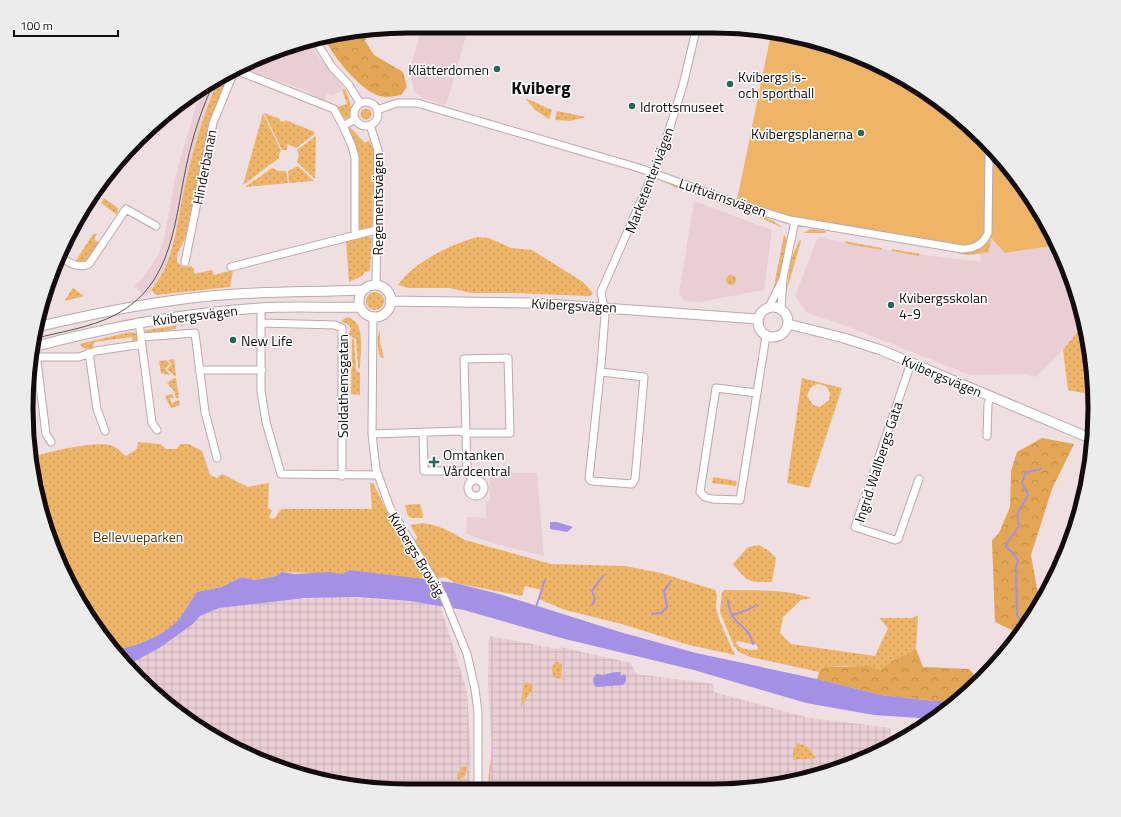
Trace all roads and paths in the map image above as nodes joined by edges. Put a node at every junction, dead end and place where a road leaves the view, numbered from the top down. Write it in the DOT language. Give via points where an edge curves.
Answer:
graph roads {
  1 [pos="695,33"];
  2 [pos="318,44"];
  3 [pos="241,72"];
  4 [pos="232,78"];
  5 [pos="360,103"];
  6 [pos="377,110"];
  7 [pos="355,119"];
  8 [pos="370,125"];
  9 [pos="343,126"];
  10 [pos="989,155"];
  11 [pos="653,172"];
  12 [pos="796,221"];
  13 [pos="156,226"];
  14 [pos="376,230"];
  15 [pos="355,235"];
  16 [pos="64,259"];
  17 [pos="184,262"];
  18 [pos="231,267"];
  19 [pos="783,278"];
  20 [pos="376,285"];
  21 [pos="363,290"];
  22 [pos="390,301"];
  23 [pos="603,306"];
  24 [pos="360,307"];
  25 [pos="769,307"];
  26 [pos="261,308"];
  27 [pos="781,309"];
  28 [pos="374,316"];
  29 [pos="758,319"];
  30 [pos="139,322"];
  31 [pos="262,323"];
  32 [pos="788,324"];
  33 [pos="42,326"];
  34 [pos="766,336"];
  35 [pos="142,341"];
  36 [pos="38,346"];
  37 [pos="89,353"];
  38 [pos="37,357"];
  39 [pos="911,363"];
  40 [pos="35,368"];
  41 [pos="35,370"];
  42 [pos="199,370"];
  43 [pos="262,370"];
  44 [pos="601,372"];
  45 [pos="757,393"];
  46 [pos="990,396"];
  47 [pos="157,430"];
  48 [pos="105,431"];
  49 [pos="423,432"];
  50 [pos="465,433"];
  51 [pos="372,434"];
  52 [pos="987,436"];
  53 [pos="1087,437"];
  54 [pos="51,442"];
  55 [pos="218,458"];
  56 [pos="467,470"];
  57 [pos="378,475"];
  58 [pos="342,476"];
  59 [pos="919,479"];
  60 [pos="472,480"];
  61 [pos="478,784"];
  1 -- 11 [label="street, Marketenterivägen" via="683,85 662,153"];
  2 -- 5 [label="street" via="332,67 350,85"];
  3 -- 9 [label="street" via="334,109"];
  4 -- 17 [label="street, Hinderbanan" via="212,123"];
  5 -- 6 [label="street" via="370,103"];
  5 -- 7 [label="street" via="354,110"];
  6 -- 8 [label="street" via="377,119"];
  6 -- 11 [label="street, Luftvärnsvägen" via="397,103 417,103"];
  7 -- 8 [label="street" via="361,125"];
  7 -- 9 [label="street"];
  8 -- 14 [label="street, Regementsvägen" via="378,150"];
  9 -- 15 [label="street" via="355,158"];
  10 -- 12 [label="street, Luftvärnsvägen" via="988,233 983,242 970,249"];
  11 -- 12 [label="street, Luftvärnsvägen" via="741,205"];
  11 -- 23 [label="street, Marketenterivägen" via="601,292"];
  12 -- 19 [label="street"];
  13 -- 16 [label="street" via="126,209 89,264 77,266"];
  14 -- 15 [label="street"];
  14 -- 20 [label="street, Regementsvägen"];
  15 -- 18 [label="street"];
  19 -- 25 [label="street"];
  19 -- 27 [label="street"];
  20 -- 21 [label="street, Kvibergsvägen"];
  20 -- 22 [label="street" via="386,290"];
  21 -- 24 [label="street" via="359,298"];
  21 -- 33 [label="street, Kvibergsvägen" via="269,292 194,298 116,309"];
  22 -- 23 [label="street, Kvibergsvägen"];
  22 -- 28 [label="street" via="385,312"];
  23 -- 29 [label="street, Kvibergsvägen"];
  23 -- 44 [label="street, Marketenterivägen"];
  24 -- 26 [label="street, Kvibergsvägen"];
  24 -- 28 [label="street" via="367,314"];
  25 -- 27 [label="street"];
  25 -- 29 [label="street" via="762,311"];
  26 -- 30 [label="street, Kvibergsvägen"];
  26 -- 31 [label="street"];
  27 -- 32 [label="street" via="788,317"];
  28 -- 51 [label="street, Kvibergs Broväg"];
  29 -- 34 [label="street" via="759,329"];
  30 -- 35 [label="street"];
  30 -- 36 [label="street, Kvibergsvägen"];
  31 -- 43 [label="street"];
  31 -- 58 [label="street, Soldathemsgatan" via="335,325 342,328"];
  32 -- 34 [label="street" via="779,336"];
  32 -- 39 [label="street, Kvibergsvägen" via="860,343"];
  34 -- 45 [label="street"];
  35 -- 37 [label="street"];
  35 -- 42 [label="street" via="195,333"];
  35 -- 47 [label="street" via="152,423"];
  37 -- 38 [label="street" via="79,357"];
  37 -- 48 [label="street" via="97,408"];
  38 -- 40 [label="street"];
  39 -- 46 [label="street, Kvibergsvägen"];
  39 -- 59 [label="street, Ingrid Wallbergs Gata" via="855,527 898,539"];
  41 -- 54 [label="street" via="46,434"];
  42 -- 43 [label="street"];
  42 -- 55 [label="street" via="204,412"];
  43 -- 58 [label="street" via="261,391 266,422 281,474"];
  44 -- 44 [label="street, Marketenterivägen" via="644,377 635,479 632,484 592,481 589,478"];
  45 -- 45 [label="street" via="740,500 705,497 700,492 716,388"];
  46 -- 52 [label="street"];
  46 -- 53 [label="street, Kvibergsvägen"];
  49 -- 50 [label="street"];
  49 -- 51 [label="street"];
  49 -- 56 [label="street" via="424,471"];
  50 -- 50 [label="street" via="510,433 508,358 464,359"];
  50 -- 56 [label="street"];
  51 -- 57 [label="street, Kvibergs Broväg"];
  56 -- 60 [label="street"];
  57 -- 58 [label="street"];
  57 -- 61 [label="street, Kvibergs Broväg" via="390,508 443,595 461,639 475,689 478,712"];
}
